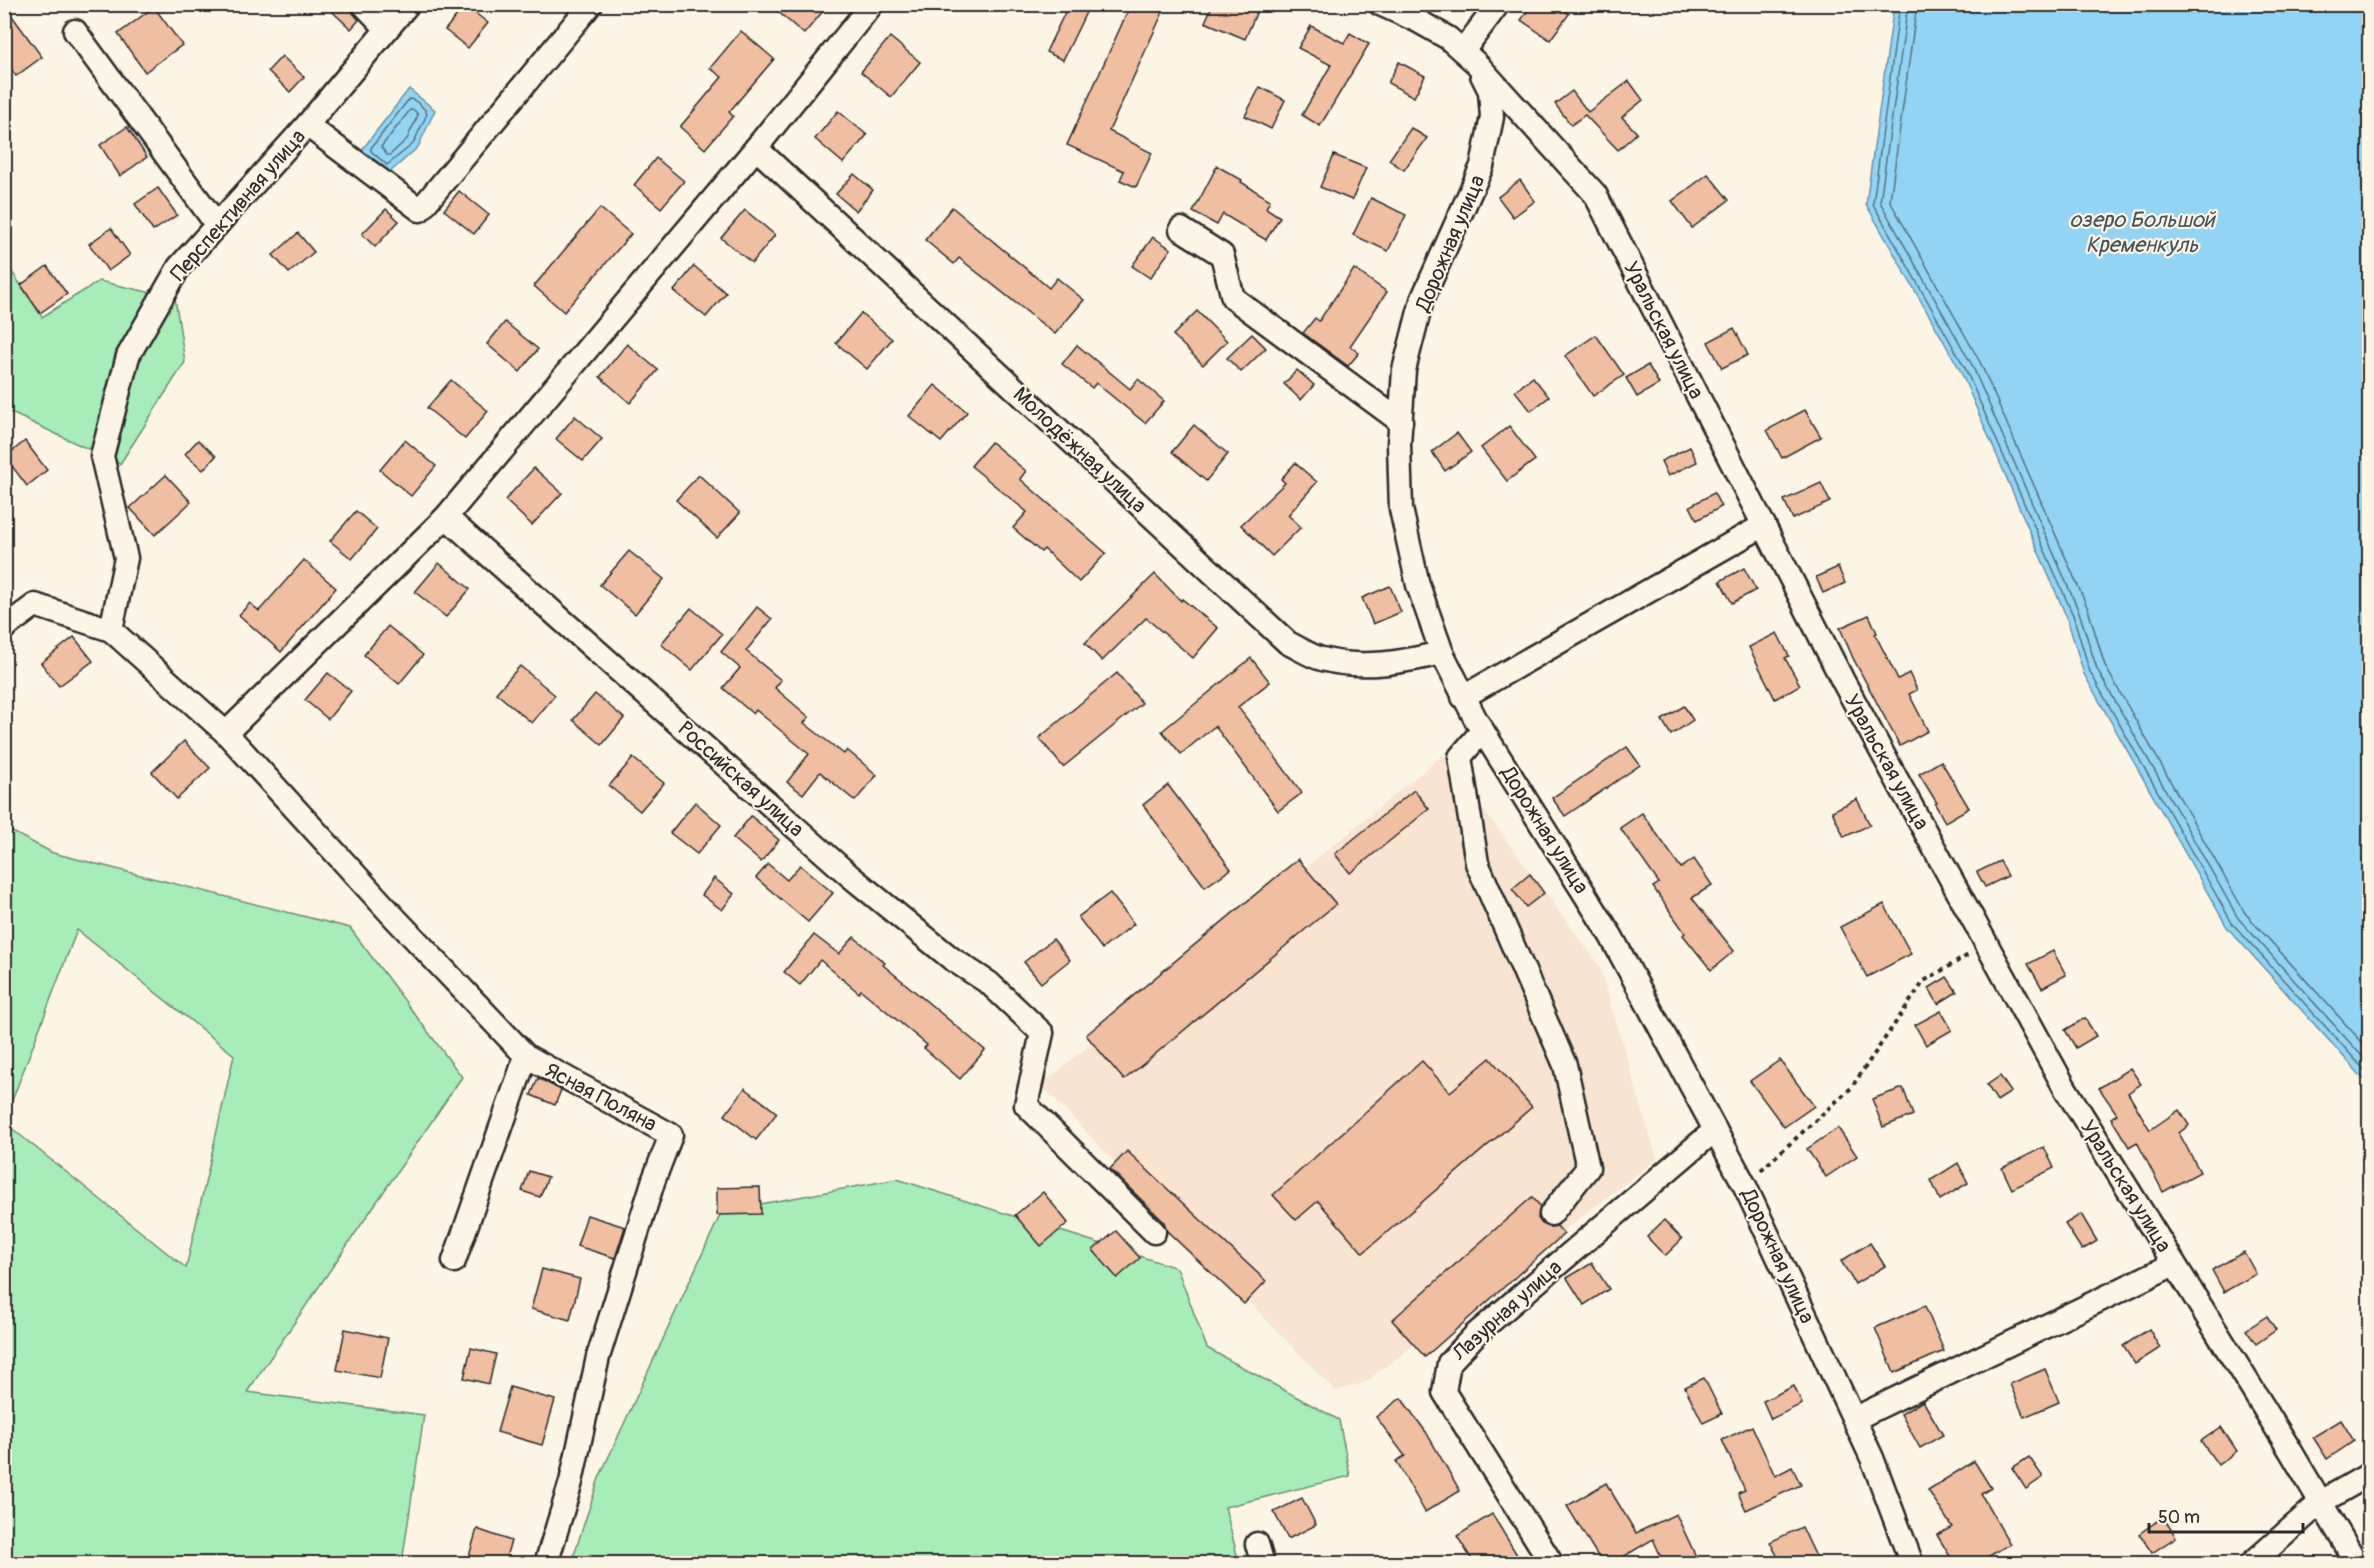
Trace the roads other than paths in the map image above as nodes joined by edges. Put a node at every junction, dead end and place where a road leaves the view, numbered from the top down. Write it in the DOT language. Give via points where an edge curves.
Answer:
graph roads {
  1 [pos="363,4"];
  2 [pos="408,4"];
  3 [pos="591,4"];
  4 [pos="872,4"];
  5 [pos="1380,4"];
  6 [pos="1498,4"];
  7 [pos="387,29"];
  8 [pos="75,31"];
  9 [pos="1469,57"];
  10 [pos="307,125"];
  11 [pos="756,148"];
  12 [pos="217,225"];
  13 [pos="1181,229"];
  14 [pos="1401,422"];
  15 [pos="446,517"];
  16 [pos="1764,525"];
  17 [pos="4,628"];
  18 [pos="111,630"];
  19 [pos="1442,653"];
  20 [pos="1464,697"];
  21 [pos="1482,731"];
  22 [pos="225,734"];
  23 [pos="526,1056"];
  24 [pos="1715,1130"];
  25 [pos="1551,1214"];
  26 [pos="1154,1232"];
  27 [pos="454,1261"];
  28 [pos="2174,1264"];
  29 [pos="1854,1419"];
  30 [pos="2370,1474"];
  31 [pos="2321,1502"];
  32 [pos="546,1563"];
  33 [pos="1552,1563"];
  34 [pos="1912,1563"];
  35 [pos="2251,1563"];
  36 [pos="2357,1563"];
  1 -- 7 [label="street"];
  2 -- 7 [label="street, Перспективная улица"];
  3 -- 10 [label="street" via="420,210"];
  4 -- 11 [label="street"];
  5 -- 9 [label="street, Уральская улица" via="1448,38"];
  6 -- 9 [label="street"];
  7 -- 10 [label="street, Перспективная улица"];
  8 -- 12 [label="street"];
  9 -- 14 [label="street, Дорожная улица" via="1490,91 1492,117 1482,166 1422,300 1404,370"];
  9 -- 16 [label="street, Уральская улица" via="1594,194"];
  10 -- 12 [label="street, Перспективная улица"];
  11 -- 15 [label="street"];
  11 -- 19 [label="street, Молодёжная улица" via="1288,643 1320,658 1358,666 1404,662"];
  12 -- 18 [label="street, Перспективная улица" via="179,267 128,356 102,456 126,558"];
  13 -- 14 [label="street" via="1222,255 1233,298"];
  14 -- 19 [label="street, Дорожная улица" via="1401,509 1418,585"];
  15 -- 22 [label="street"];
  15 -- 26 [label="street, Российская улица" via="850,876 952,960 989,983 1042,1033 1026,1105"];
  16 -- 20 [label="street"];
  16 -- 28 [label="street, Уральская улица" via="1843,681 2065,1088"];
  17 -- 18 [label="street" via="35,605"];
  18 -- 22 [label="street"];
  19 -- 20 [label="street, Дорожная улица"];
  20 -- 21 [label="street, Дорожная улица"];
  21 -- 24 [label="street, Дорожная улица" via="1611,936"];
  21 -- 25 [label="street" via="1460,757 1477,863 1565,1065 1588,1168"];
  22 -- 23 [label="street, Ясная Поляна"];
  23 -- 27 [label="street"];
  23 -- 32 [label="street, Ясная Поляна" via="671,1135 598,1357 571,1482"];
  24 -- 29 [label="street, Дорожная улица"];
  24 -- 33 [label="street, Лазурная улица" via="1476,1334 1449,1363 1444,1392"];
  28 -- 29 [label="street"];
  28 -- 31 [label="street, Уральская улица"];
  29 -- 34 [label="street, Дорожная улица"];
  30 -- 31 [label="street"];
  31 -- 35 [label="street"];
  31 -- 36 [label="street, Уральская улица"];
}
